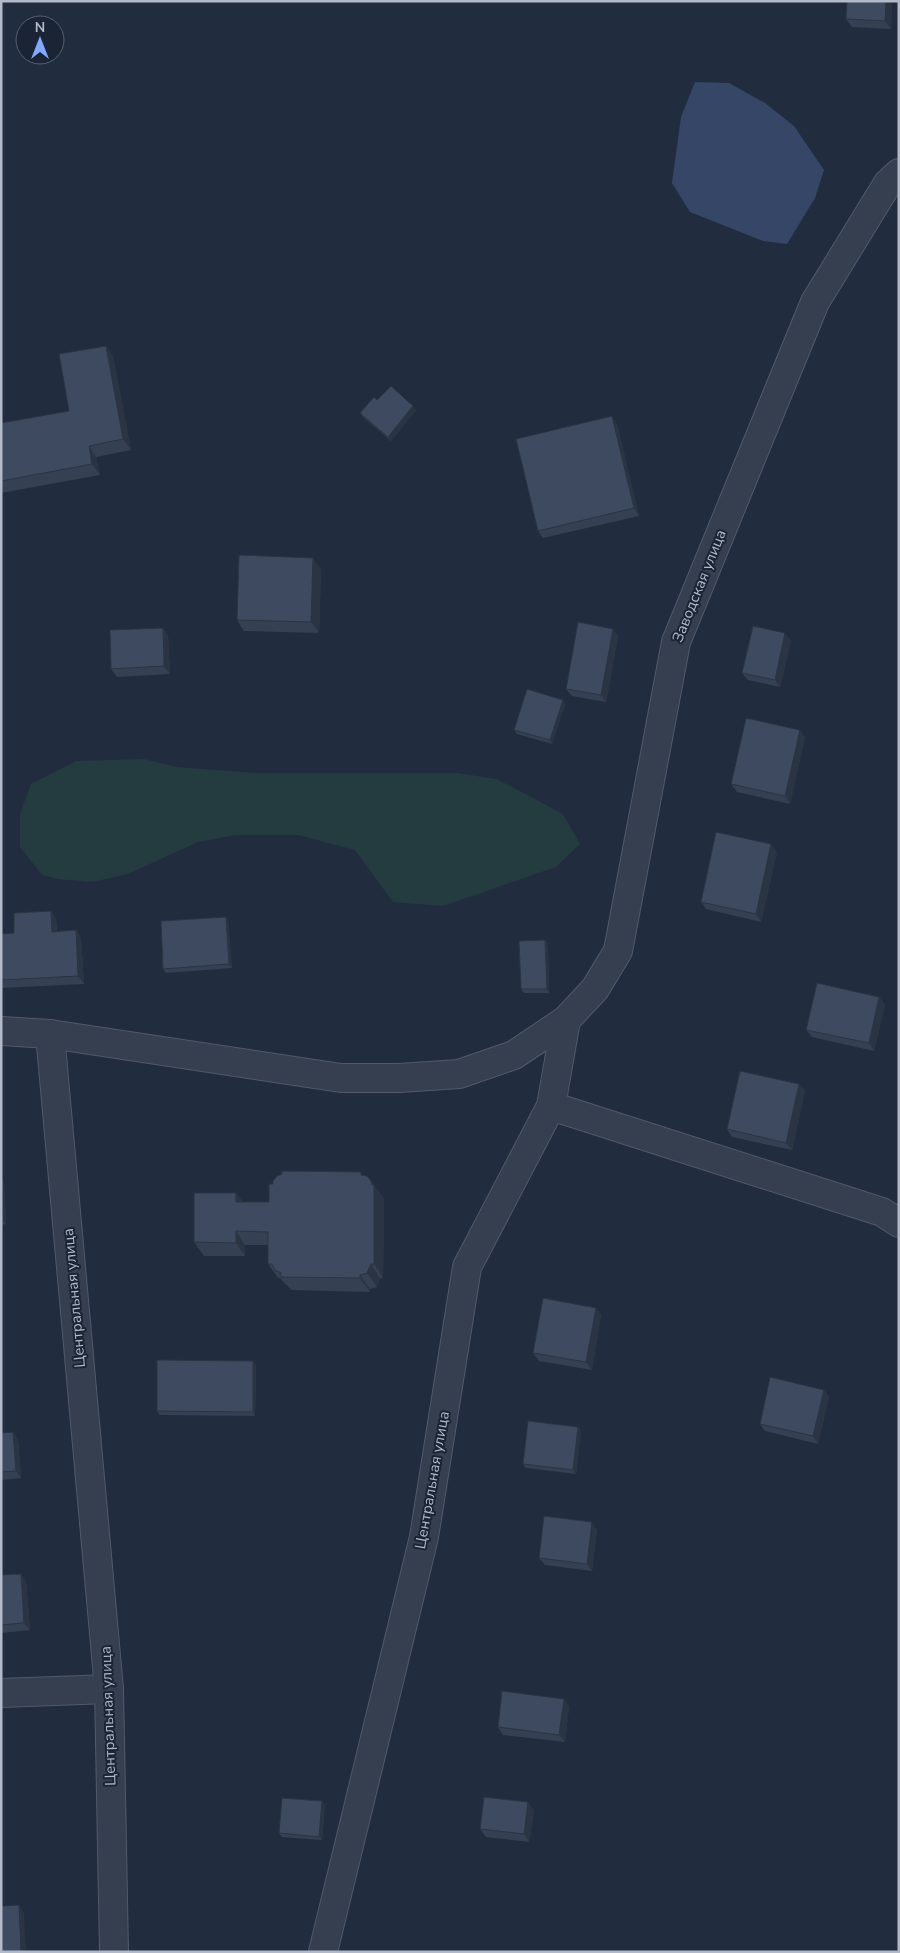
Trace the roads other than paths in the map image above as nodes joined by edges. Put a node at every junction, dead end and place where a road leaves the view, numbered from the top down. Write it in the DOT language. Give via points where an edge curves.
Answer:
graph roads {
  1 [pos="899,173"];
  2 [pos="566,1020"];
  3 [pos="1,1031"];
  4 [pos="50,1034"];
  5 [pos="551,1106"];
  6 [pos="899,1223"];
  7 [pos="109,1689"];
  8 [pos="1,1693"];
  9 [pos="114,1952"];
  10 [pos="323,1952"];
  1 -- 2 [label="street, Заводская улица" via="888,183 815,302 676,642 618,951 595,989"];
  2 -- 4 [label="street, Заводская улица" via="514,1055 459,1074 398,1078 340,1078"];
  2 -- 5 [label="street, Центральная улица"];
  3 -- 4 [label="street, Заводская улица"];
  4 -- 7 [label="street, Центральная улица"];
  5 -- 6 [label="street" via="882,1212"];
  5 -- 10 [label="street, Центральная улица" via="467,1267 424,1537"];
  7 -- 8 [label="street"];
  7 -- 9 [label="street, Центральная улица"];
}
